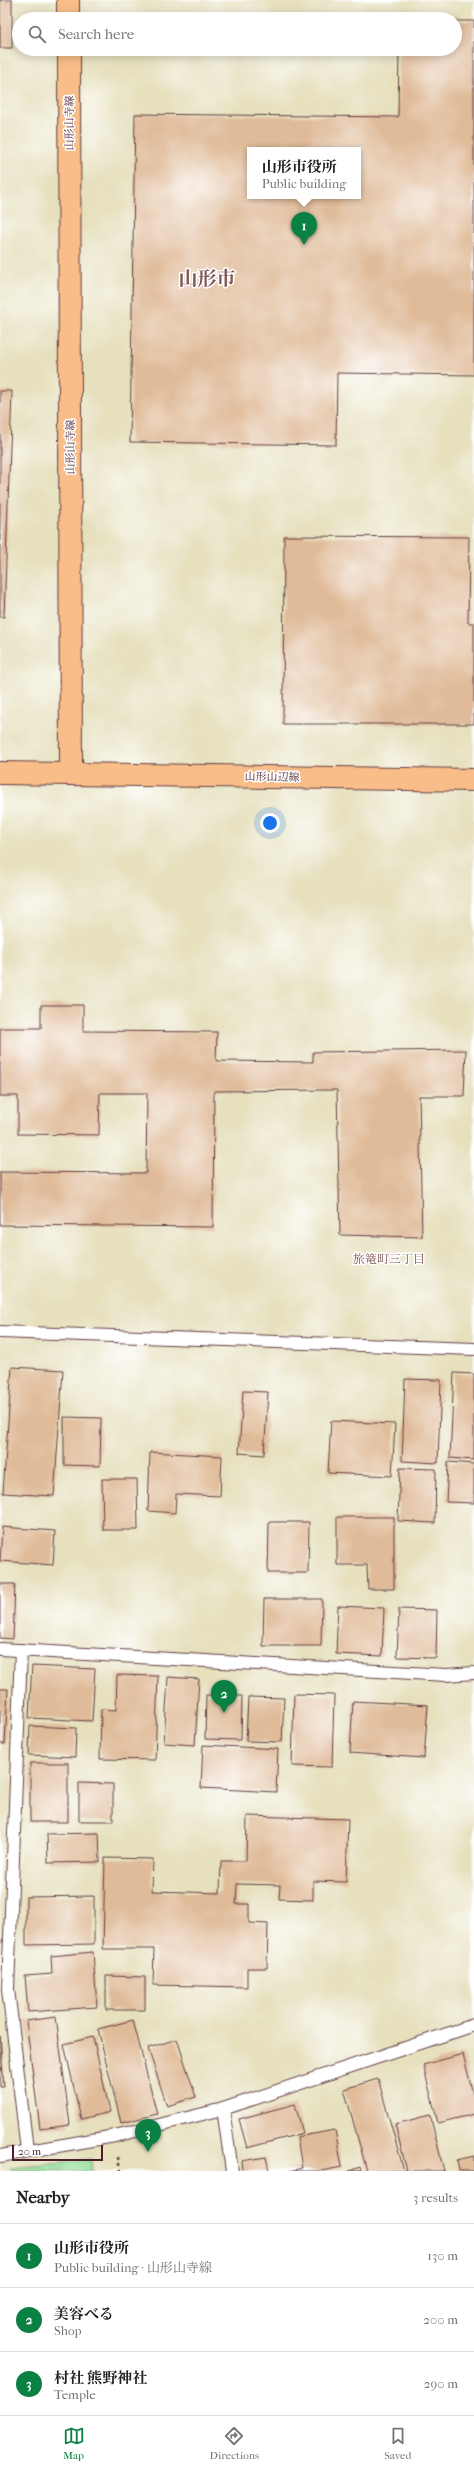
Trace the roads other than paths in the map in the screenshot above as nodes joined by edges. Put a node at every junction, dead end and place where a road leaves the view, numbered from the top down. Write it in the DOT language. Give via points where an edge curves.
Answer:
graph roads {
  1 [pos="68,0"];
  2 [pos="68,12"];
  3 [pos="68,56"];
  4 [pos="0,773"];
  5 [pos="71,774"];
  6 [pos="474,780"];
  7 [pos="0,1332"];
  8 [pos="474,1349"];
  9 [pos="0,1649"];
  10 [pos="22,1650"];
  11 [pos="474,1673"];
  12 [pos="474,2025"];
  13 [pos="222,2109"];
  14 [pos="28,2150"];
  15 [pos="0,2156"];
  16 [pos="232,2171"];
  1 -- 2 [label="main road"];
  3 -- 5 [label="main road, 山形山寺線"];
  4 -- 5 [label="main road"];
  5 -- 6 [label="main road, 山形山辺線"];
  7 -- 8 [label="lane"];
  9 -- 10 [label="lane"];
  10 -- 11 [label="lane" via="438,1674"];
  10 -- 14 [label="lane" via="8,1988"];
  12 -- 13 [label="lane"];
  13 -- 14 [label="lane" via="115,2136"];
  13 -- 16 [label="lane"];
  14 -- 15 [label="lane"];
}
